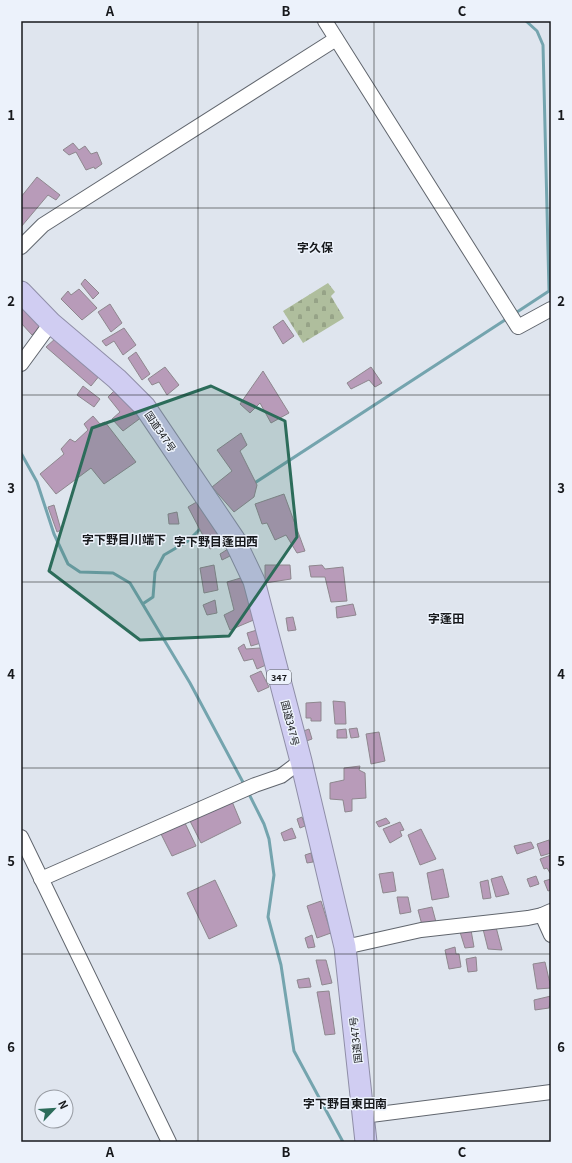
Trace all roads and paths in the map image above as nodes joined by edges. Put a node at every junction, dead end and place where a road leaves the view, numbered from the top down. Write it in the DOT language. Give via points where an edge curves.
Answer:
graph roads {
  1 [pos="325,21"];
  2 [pos="336,39"];
  3 [pos="21,247"];
  4 [pos="21,292"];
  5 [pos="551,308"];
  6 [pos="51,323"];
  7 [pos="21,364"];
  8 [pos="301,761"];
  9 [pos="21,837"];
  10 [pos="41,880"];
  11 [pos="546,913"];
  12 [pos="551,935"];
  13 [pos="345,947"];
  14 [pos="551,1092"];
  15 [pos="363,1116"];
  16 [pos="168,1142"];
  17 [pos="366,1142"];
  1 -- 2 [label="street"];
  2 -- 3 [label="street" via="44,225"];
  2 -- 5 [label="street" via="518,328"];
  4 -- 6 [label="highway, 国道347号 / 347"];
  6 -- 7 [label="street"];
  6 -- 8 [label="highway, 国道347号 / 347" via="117,379 145,408 234,539 254,581"];
  8 -- 10 [label="street" via="281,776 254,785"];
  8 -- 13 [label="highway, 国道347号 / 347"];
  9 -- 10 [label="street"];
  10 -- 16 [label="street"];
  11 -- 12 [label="street"];
  11 -- 13 [label="street" via="421,930"];
  13 -- 15 [label="highway, 国道347号 / 347"];
  14 -- 15 [label="street"];
  15 -- 17 [label="highway, 国道347号 / 347"];
}
